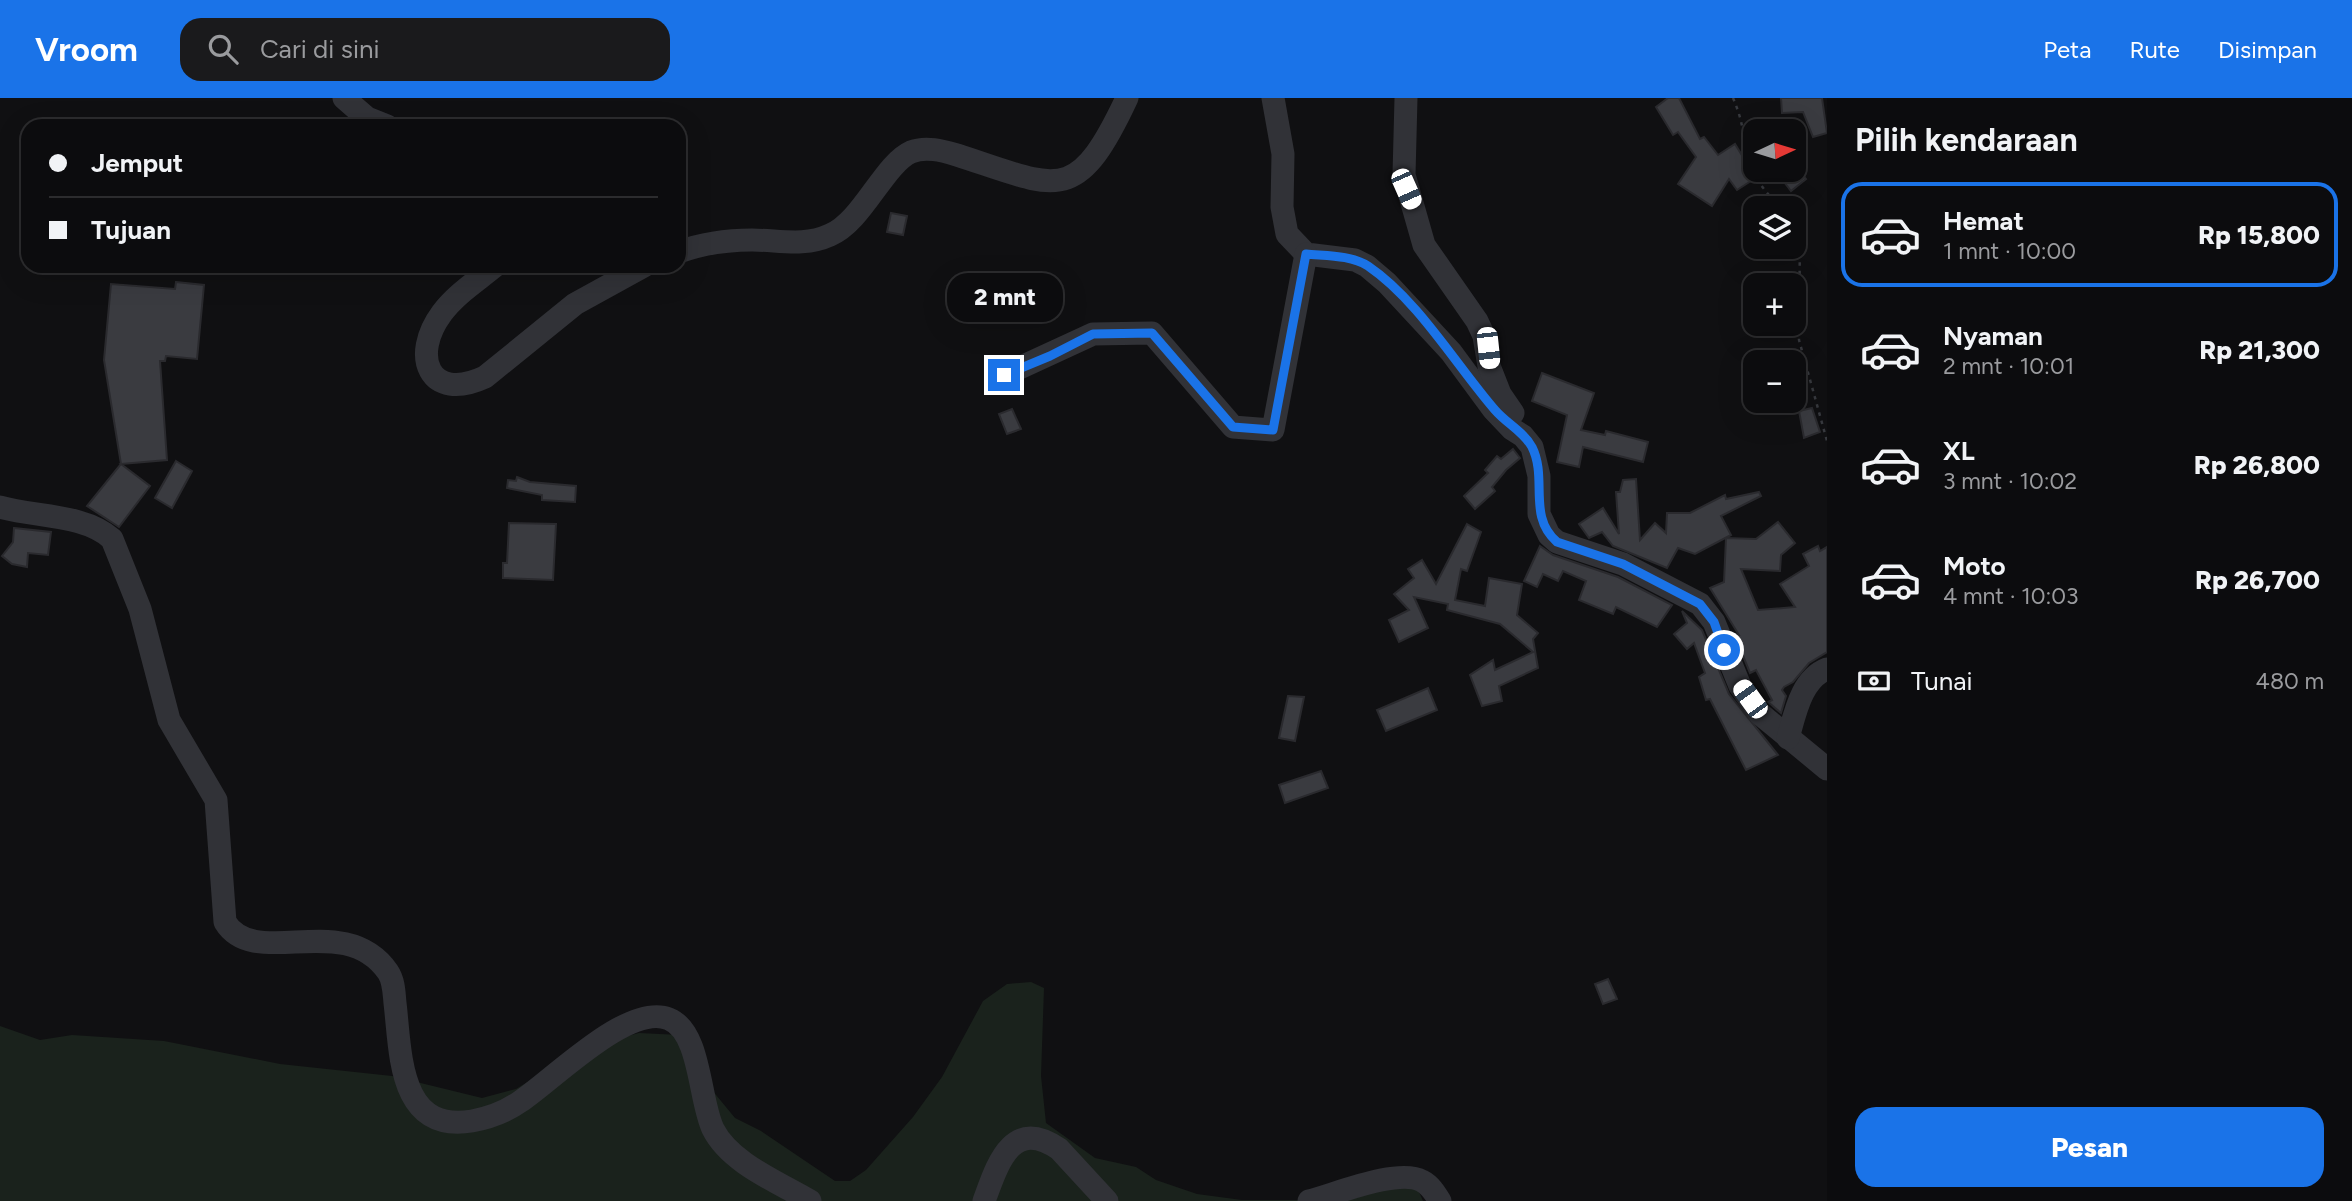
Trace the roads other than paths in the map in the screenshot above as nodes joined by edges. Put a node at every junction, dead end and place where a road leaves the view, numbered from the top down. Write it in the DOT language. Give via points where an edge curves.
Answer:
graph roads {
  1 [pos="344,98"];
  2 [pos="1127,98"];
  3 [pos="1273,98"];
  4 [pos="1406,98"];
  5 [pos="369,119"];
  6 [pos="686,250"];
  7 [pos="1306,254"];
  8 [pos="486,273"];
  9 [pos="632,273"];
  10 [pos="1004,375"];
  11 [pos="1524,436"];
  12 [pos="0,506"];
  13 [pos="1827,669"];
  14 [pos="1788,738"];
  15 [pos="1827,769"];
  16 [pos="810,1201"];
  17 [pos="984,1201"];
  18 [pos="1107,1201"];
  19 [pos="1309,1201"];
  20 [pos="1440,1201"];
  1 -- 5 [label="street"];
  2 -- 6 [label="street" via="1094,156 1079,174 1061,181 1037,182 927,149 909,153 835,233 816,241 718,242"];
  3 -- 7 [label="street" via="1283,154 1283,220 1295,246"];
  4 -- 11 [label="street" via="1404,175 1424,245 1480,328 1500,394"];
  7 -- 10 [label="street" via="1273,430 1233,427 1152,333 1093,334"];
  7 -- 11 [label="street" via="1355,260 1367,266 1451,352 1512,429"];
  8 -- 9 [label="street" via="456,297 426,347 431,372 453,387 485,377 575,303"];
  11 -- 14 [label="street" via="1538,462 1538,506 1549,535 1557,542 1623,564 1700,604 1714,622 1740,686 1759,713"];
  12 -- 16 [label="street" via="103,530 112,539 140,609 169,720 216,800 225,922 244,938 275,943 346,942 388,971 405,1081 421,1109 453,1121 489,1116 519,1102 631,1021 655,1016 669,1019 691,1043 709,1118 723,1143 734,1155"];
  13 -- 14 [label="street" via="1810,682"];
  14 -- 15 [label="street"];
  17 -- 18 [label="street" via="1000,1158 1009,1147 1029,1139 1059,1149"];
  19 -- 20 [label="street" via="1408,1177 1421,1180"];
}
